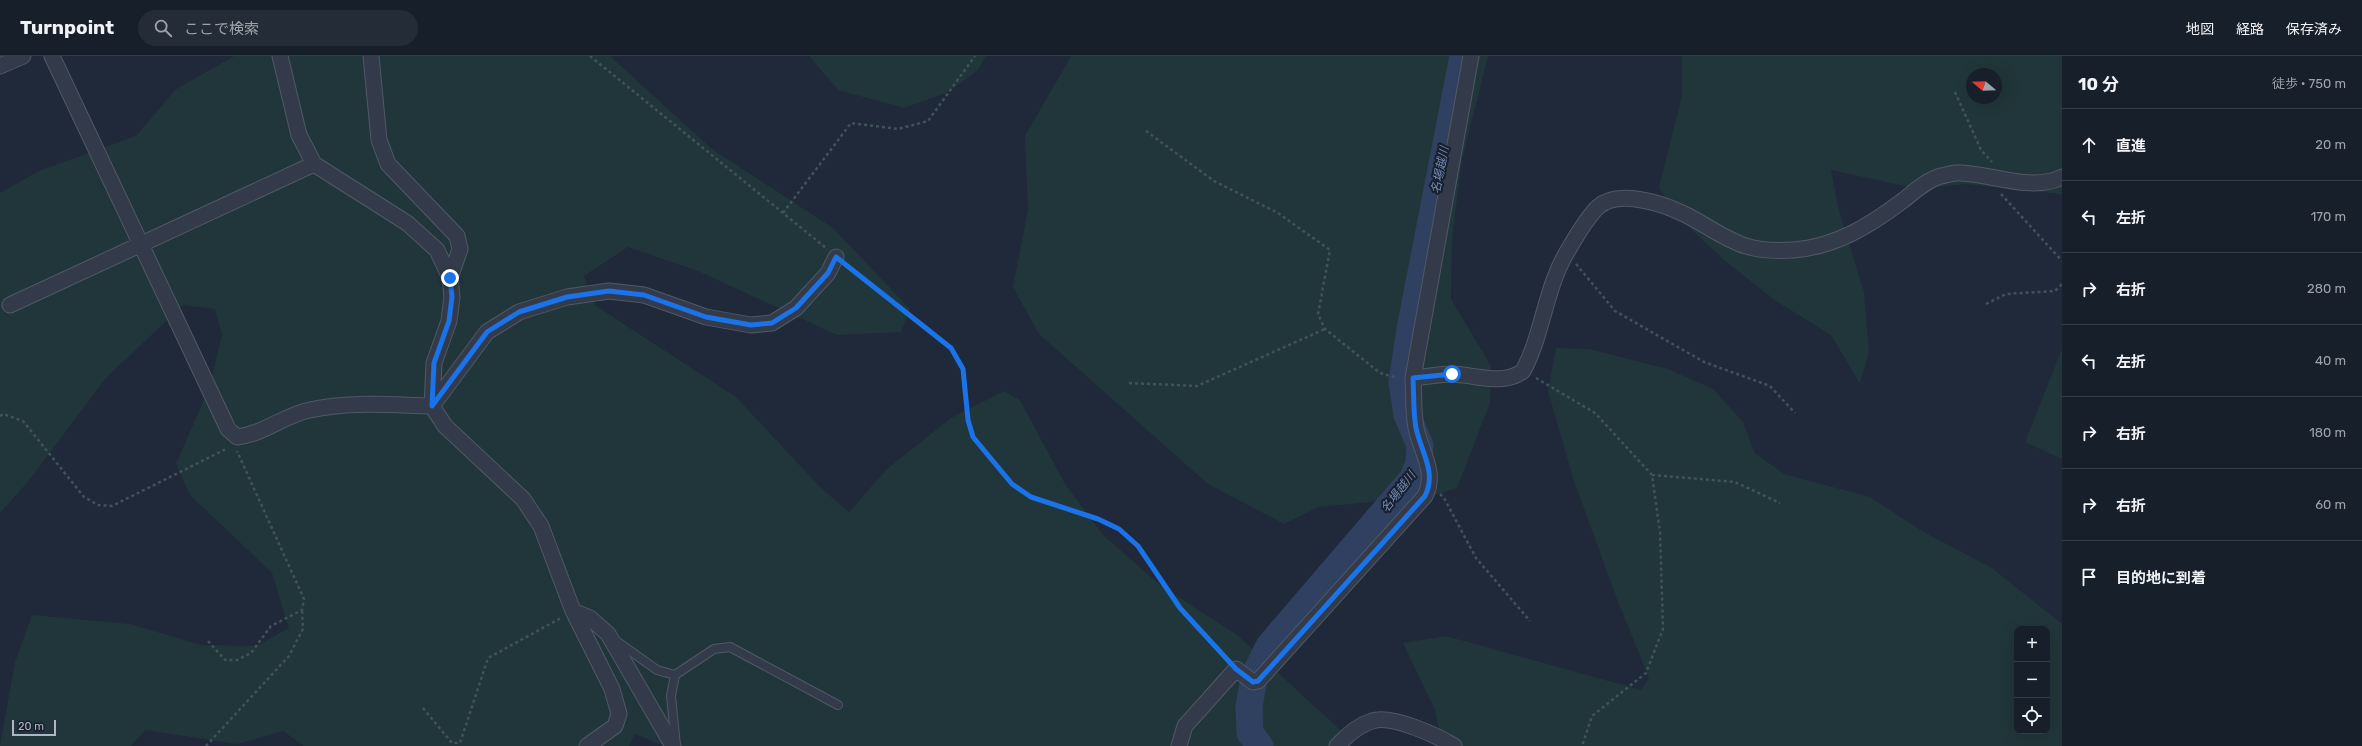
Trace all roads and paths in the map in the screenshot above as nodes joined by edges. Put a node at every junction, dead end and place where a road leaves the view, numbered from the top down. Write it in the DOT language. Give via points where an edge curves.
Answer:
graph roads {
  1 [pos="23,56"];
  2 [pos="52,56"];
  3 [pos="280,56"];
  4 [pos="371,56"];
  5 [pos="590,56"];
  6 [pos="975,56"];
  7 [pos="1471,56"];
  8 [pos="0,66"];
  9 [pos="1146,131"];
  10 [pos="314,164"];
  11 [pos="2062,177"];
  12 [pos="783,213"];
  13 [pos="141,246"];
  14 [pos="1566,253"];
  15 [pos="836,257"];
  16 [pos="450,278"];
  17 [pos="2062,284"];
  18 [pos="1986,304"];
  19 [pos="10,305"];
  20 [pos="1325,330"];
  21 [pos="1523,371"];
  22 [pos="1395,378"];
  23 [pos="1413,378"];
  24 [pos="1129,383"];
  25 [pos="432,406"];
  26 [pos="1794,413"];
  27 [pos="0,416"];
  28 [pos="236,437"];
  29 [pos="1652,474"];
  30 [pos="1430,486"];
  31 [pos="1780,503"];
  32 [pos="302,610"];
  33 [pos="573,611"];
  34 [pos="1530,621"];
  35 [pos="608,634"];
  36 [pos="208,640"];
  37 [pos="1241,674"];
  38 [pos="675,675"];
  39 [pos="838,705"];
  40 [pos="423,708"];
  41 [pos="206,746"];
  42 [pos="587,746"];
  43 [pos="673,746"];
  44 [pos="676,746"];
  45 [pos="1178,746"];
  46 [pos="1337,746"];
  47 [pos="1454,746"];
  48 [pos="1582,746"];
  1 -- 8 [label="street"];
  2 -- 13 [label="street"];
  3 -- 10 [label="street" via="299,135"];
  4 -- 16 [label="street" via="379,140 388,164 457,236 460,249"];
  5 -- 12 [label="path"];
  6 -- 12 [label="path" via="928,121 898,129 851,123"];
  7 -- 23 [label="street"];
  9 -- 20 [label="path" via="1214,181 1278,213 1330,250 1318,314"];
  10 -- 13 [label="street"];
  10 -- 16 [label="street" via="407,223 437,250"];
  11 -- 14 [label="street" via="2053,182 2034,183 1959,172 1932,178 1854,234 1828,244 1795,250 1746,247 1682,213 1651,202 1622,197 1608,200 1597,207"];
  12 -- 15 [label="path"];
  13 -- 19 [label="street"];
  13 -- 28 [label="street" via="228,429"];
  14 -- 21 [label="street" via="1554,279"];
  14 -- 26 [label="path" via="1615,311 1704,362 1770,386"];
  15 -- 25 [label="street" via="828,273 796,308 772,323 751,325 706,317 644,295 609,291 567,297 519,312 487,332"];
  15 -- 37 [label="path" via="951,348 963,369 968,420 973,437 1012,484 1031,497 1098,519 1119,529 1138,546 1180,608"];
  16 -- 25 [label="street" via="452,297 449,321 434,363"];
  17 -- 18 [label="path" via="2055,291 2006,294"];
  20 -- 22 [label="path" via="1380,373"];
  20 -- 24 [label="path" via="1196,386"];
  21 -- 23 [label="street" via="1515,377 1505,379 1452,374"];
  21 -- 29 [label="path" via="1595,413"];
  23 -- 30 [label="street" via="1416,427 1431,475"];
  25 -- 28 [label="street" via="344,404 308,410 251,436"];
  25 -- 33 [label="street" via="446,426 523,499 541,526"];
  27 -- 28 [label="path" via="3,414 23,421 84,497 98,505 112,506 226,450"];
  28 -- 32 [label="path" via="237,451 304,599"];
  29 -- 31 [label="path" via="1735,482"];
  29 -- 48 [label="path" via="1660,532 1663,629 1646,674 1592,716"];
  30 -- 34 [label="path" via="1444,498 1476,558"];
  30 -- 37 [label="street" via="1425,496 1258,681 1253,682"];
  32 -- 36 [label="path" via="272,626 251,653 238,660 225,660"];
  32 -- 41 [label="path" via="303,630 290,656"];
  33 -- 35 [label="street" via="590,618"];
  33 -- 40 [label="path" via="488,658 460,743 452,743"];
  33 -- 42 [label="street" via="612,689 619,714 615,726"];
  35 -- 38 [label="lane" via="657,670"];
  35 -- 43 [label="street"];
  37 -- 45 [label="street" via="1186,726"];
  38 -- 39 [label="lane" via="714,649 730,647"];
  38 -- 44 [label="lane" via="671,696"];
  46 -- 47 [label="street" via="1347,736 1373,720 1398,722 1432,733"];
}
